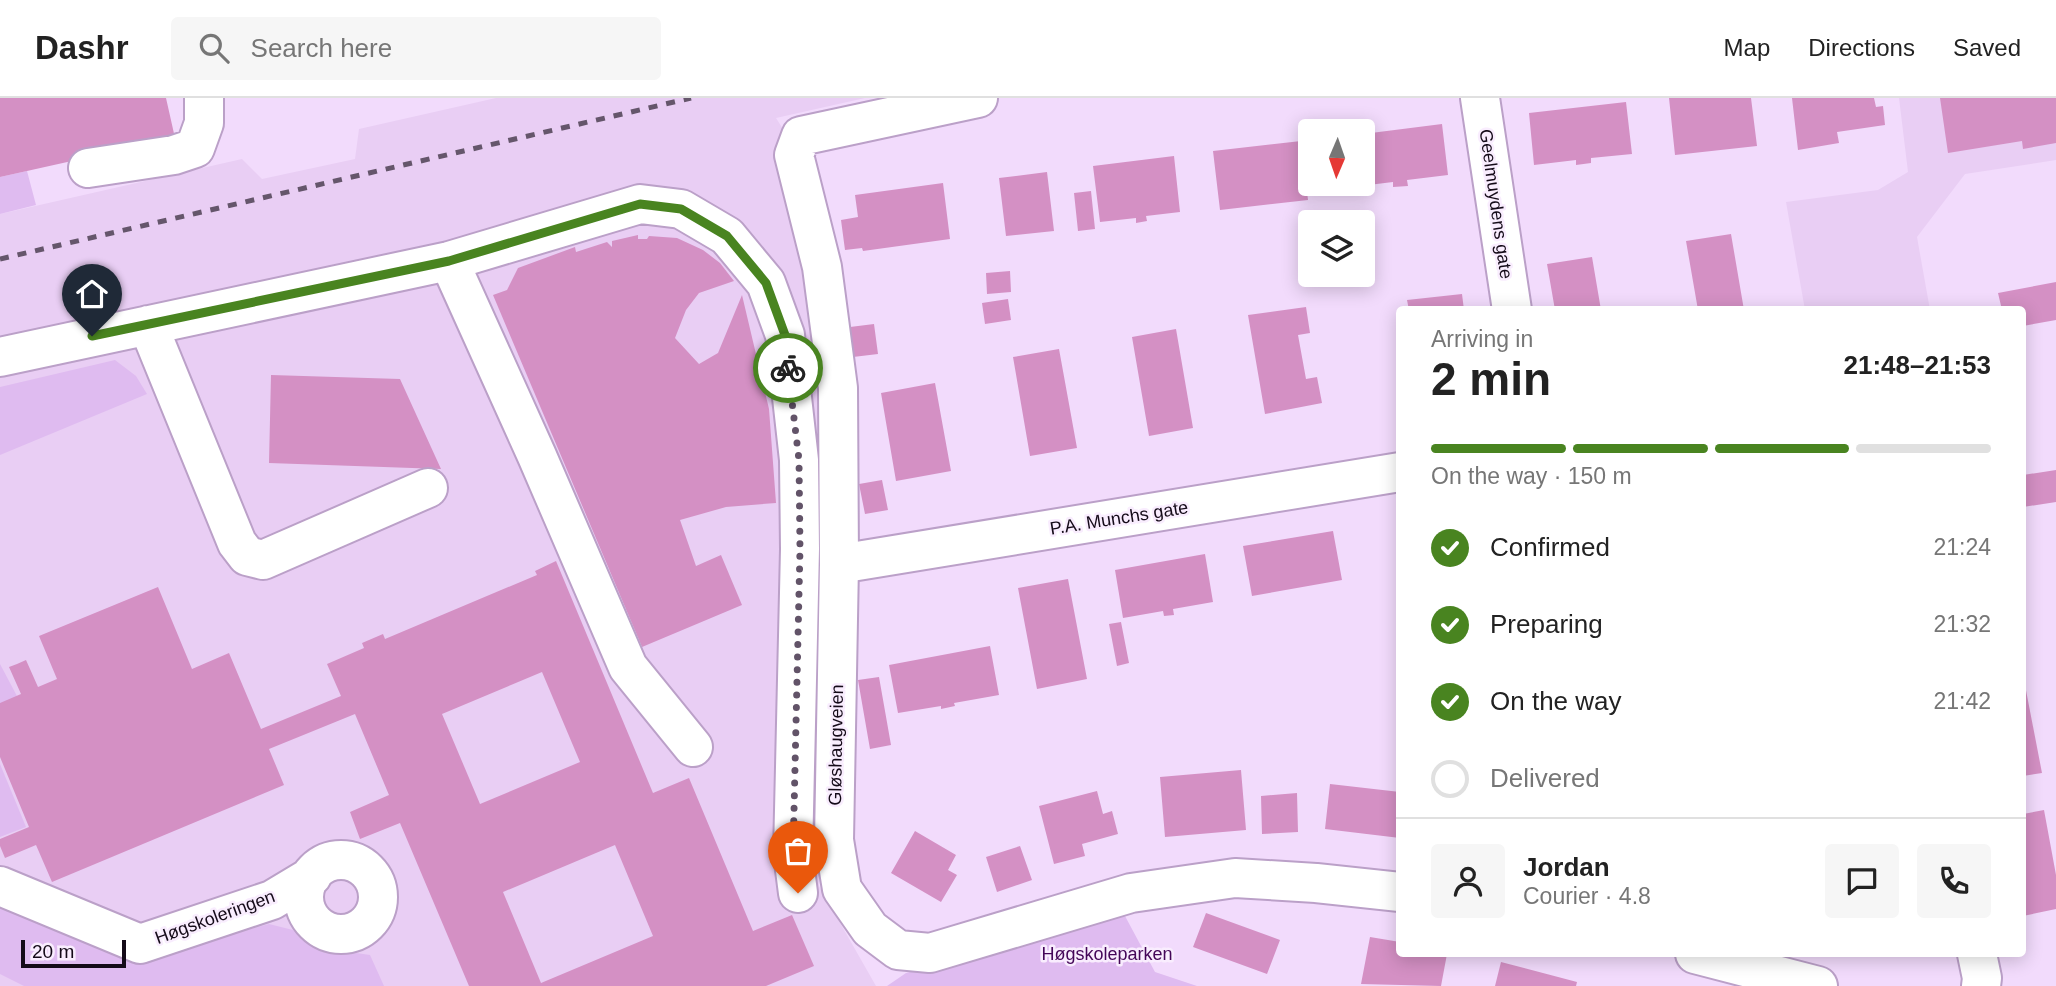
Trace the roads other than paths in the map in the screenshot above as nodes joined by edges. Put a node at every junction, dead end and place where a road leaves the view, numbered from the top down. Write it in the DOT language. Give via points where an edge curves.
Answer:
graph roads {
  1 [pos="204,98"];
  2 [pos="978,98"];
  3 [pos="1480,98"];
  4 [pos="88,167"];
  5 [pos="449,261"];
  6 [pos="1511,306"];
  7 [pos="149,325"];
  8 [pos="0,357"];
  9 [pos="1396,473"];
  10 [pos="428,488"];
  11 [pos="839,564"];
  12 [pos="693,747"];
  13 [pos="312,876"];
  14 [pos="0,886"];
  15 [pos="1396,892"];
  16 [pos="798,893"];
  17 [pos="1707,957"];
  18 [pos="1978,957"];
  19 [pos="1818,986"];
  20 [pos="1980,986"];
  1 -- 4 [label="street" via="204,123 195,149"];
  2 -- 11 [label="street, Gløshaugveien" via="801,136 794,155 822,267 838,388"];
  3 -- 6 [label="street, Geelmuydens gate"];
  5 -- 7 [label="street"];
  5 -- 12 [label="street" via="628,667"];
  5 -- 16 [label="street" via="640,204 681,209 727,236 766,283 785,335 799,460 793,855"];
  7 -- 8 [label="street"];
  7 -- 10 [label="street" via="237,543 247,556 263,560"];
  9 -- 11 [label="street, P.A. Munchs gate"];
  11 -- 15 [label="street, Gløshaugveien" via="834,840 842,889 870,929 898,950 930,953 1131,893 1235,878"];
  13 -- 14 [label="street, Høgskoleringen" via="272,900 140,944"];
  17 -- 19 [label="street"];
  18 -- 20 [label="street"];
}
